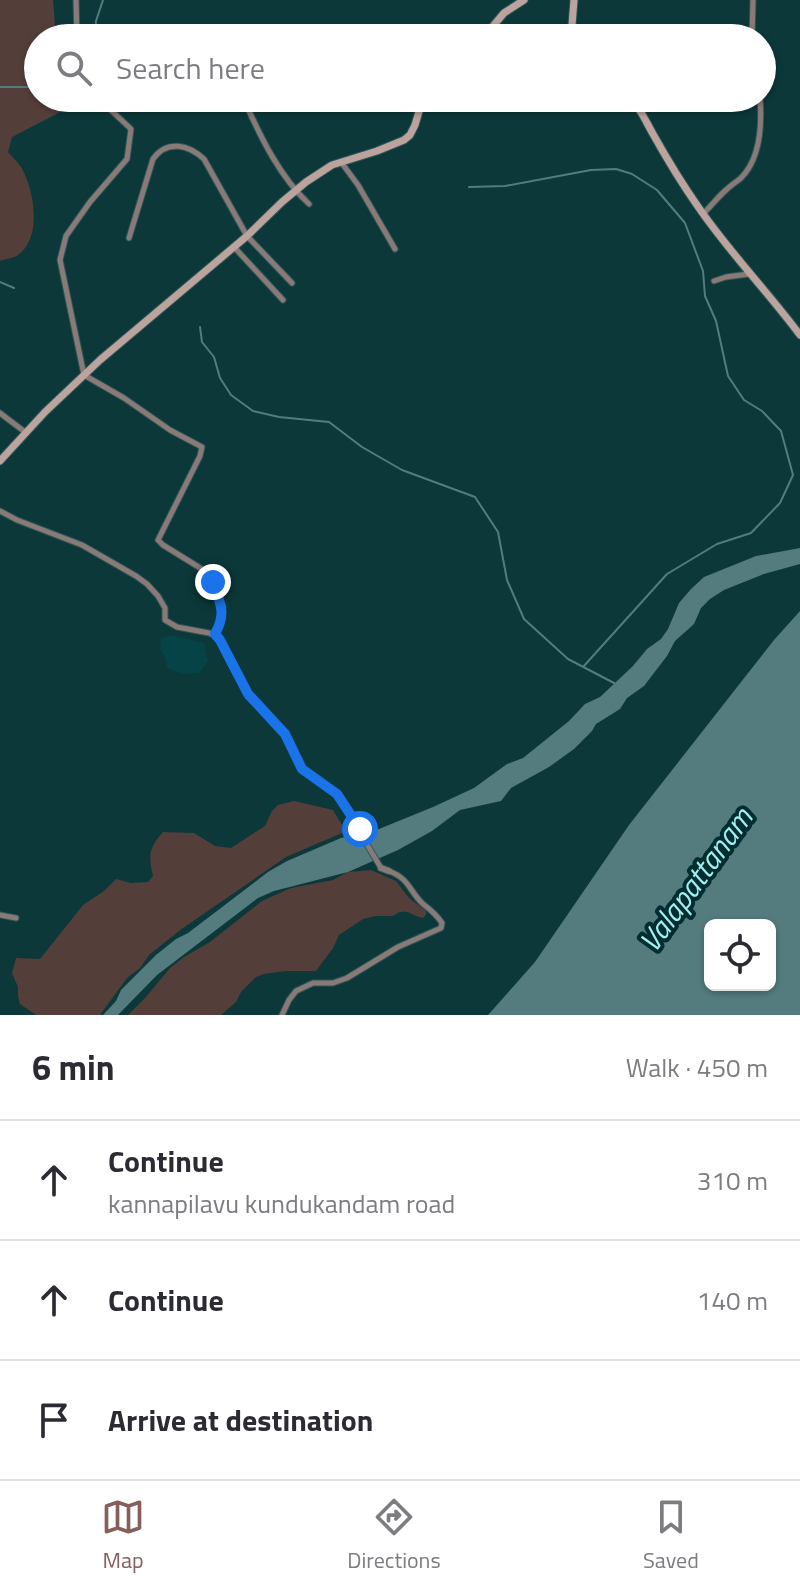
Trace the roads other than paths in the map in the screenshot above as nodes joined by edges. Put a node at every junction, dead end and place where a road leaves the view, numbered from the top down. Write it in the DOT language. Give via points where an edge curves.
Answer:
graph roads {
  1 [pos="76,0"];
  2 [pos="524,0"];
  3 [pos="574,0"];
  4 [pos="753,0"];
  5 [pos="77,24"];
  6 [pos="495,24"];
  7 [pos="572,24"];
  8 [pos="752,24"];
  9 [pos="113,112"];
  10 [pos="250,112"];
  11 [pos="419,112"];
  12 [pos="642,112"];
  13 [pos="760,112"];
  14 [pos="340,162"];
  15 [pos="295,191"];
  16 [pos="309,204"];
  17 [pos="703,214"];
  18 [pos="247,236"];
  19 [pos="129,238"];
  20 [pos="234,247"];
  21 [pos="395,249"];
  22 [pos="749,274"];
  23 [pos="714,281"];
  24 [pos="292,283"];
  25 [pos="283,300"];
  26 [pos="800,335"];
  27 [pos="84,375"];
  28 [pos="0,413"];
  29 [pos="25,432"];
  30 [pos="0,461"];
  31 [pos="0,511"];
  32 [pos="215,634"];
  33 [pos="0,915"];
  34 [pos="16,918"];
  35 [pos="282,1015"];
  1 -- 5 [label="street"];
  2 -- 6 [label="main road"];
  3 -- 7 [label="main road"];
  4 -- 8 [label="street"];
  9 -- 27 [label="street" via="131,129 127,159 66,236 60,260"];
  10 -- 15 [label="street"];
  11 -- 14 [label="main road" via="404,140"];
  12 -- 17 [label="main road"];
  13 -- 17 [label="street" via="758,144 749,167"];
  14 -- 15 [label="main road"];
  14 -- 21 [label="street"];
  15 -- 16 [label="street"];
  15 -- 18 [label="main road"];
  17 -- 22 [label="main road"];
  18 -- 19 [label="street" via="204,159 194,150 171,146 153,159"];
  18 -- 20 [label="main road"];
  18 -- 24 [label="street"];
  20 -- 25 [label="street"];
  20 -- 27 [label="main road"];
  22 -- 23 [label="street"];
  22 -- 26 [label="main road"];
  27 -- 29 [label="main road"];
  27 -- 32 [label="street" via="202,447 158,540 211,577 222,606"];
  28 -- 29 [label="street"];
  29 -- 30 [label="main road"];
  31 -- 32 [label="street" via="82,545 136,576 158,596 165,620 177,627"];
  32 -- 35 [label="street" via="248,694 285,734 302,769 337,794 385,870 404,879 442,923 347,978 296,991"];
  33 -- 34 [label="street"];
}
